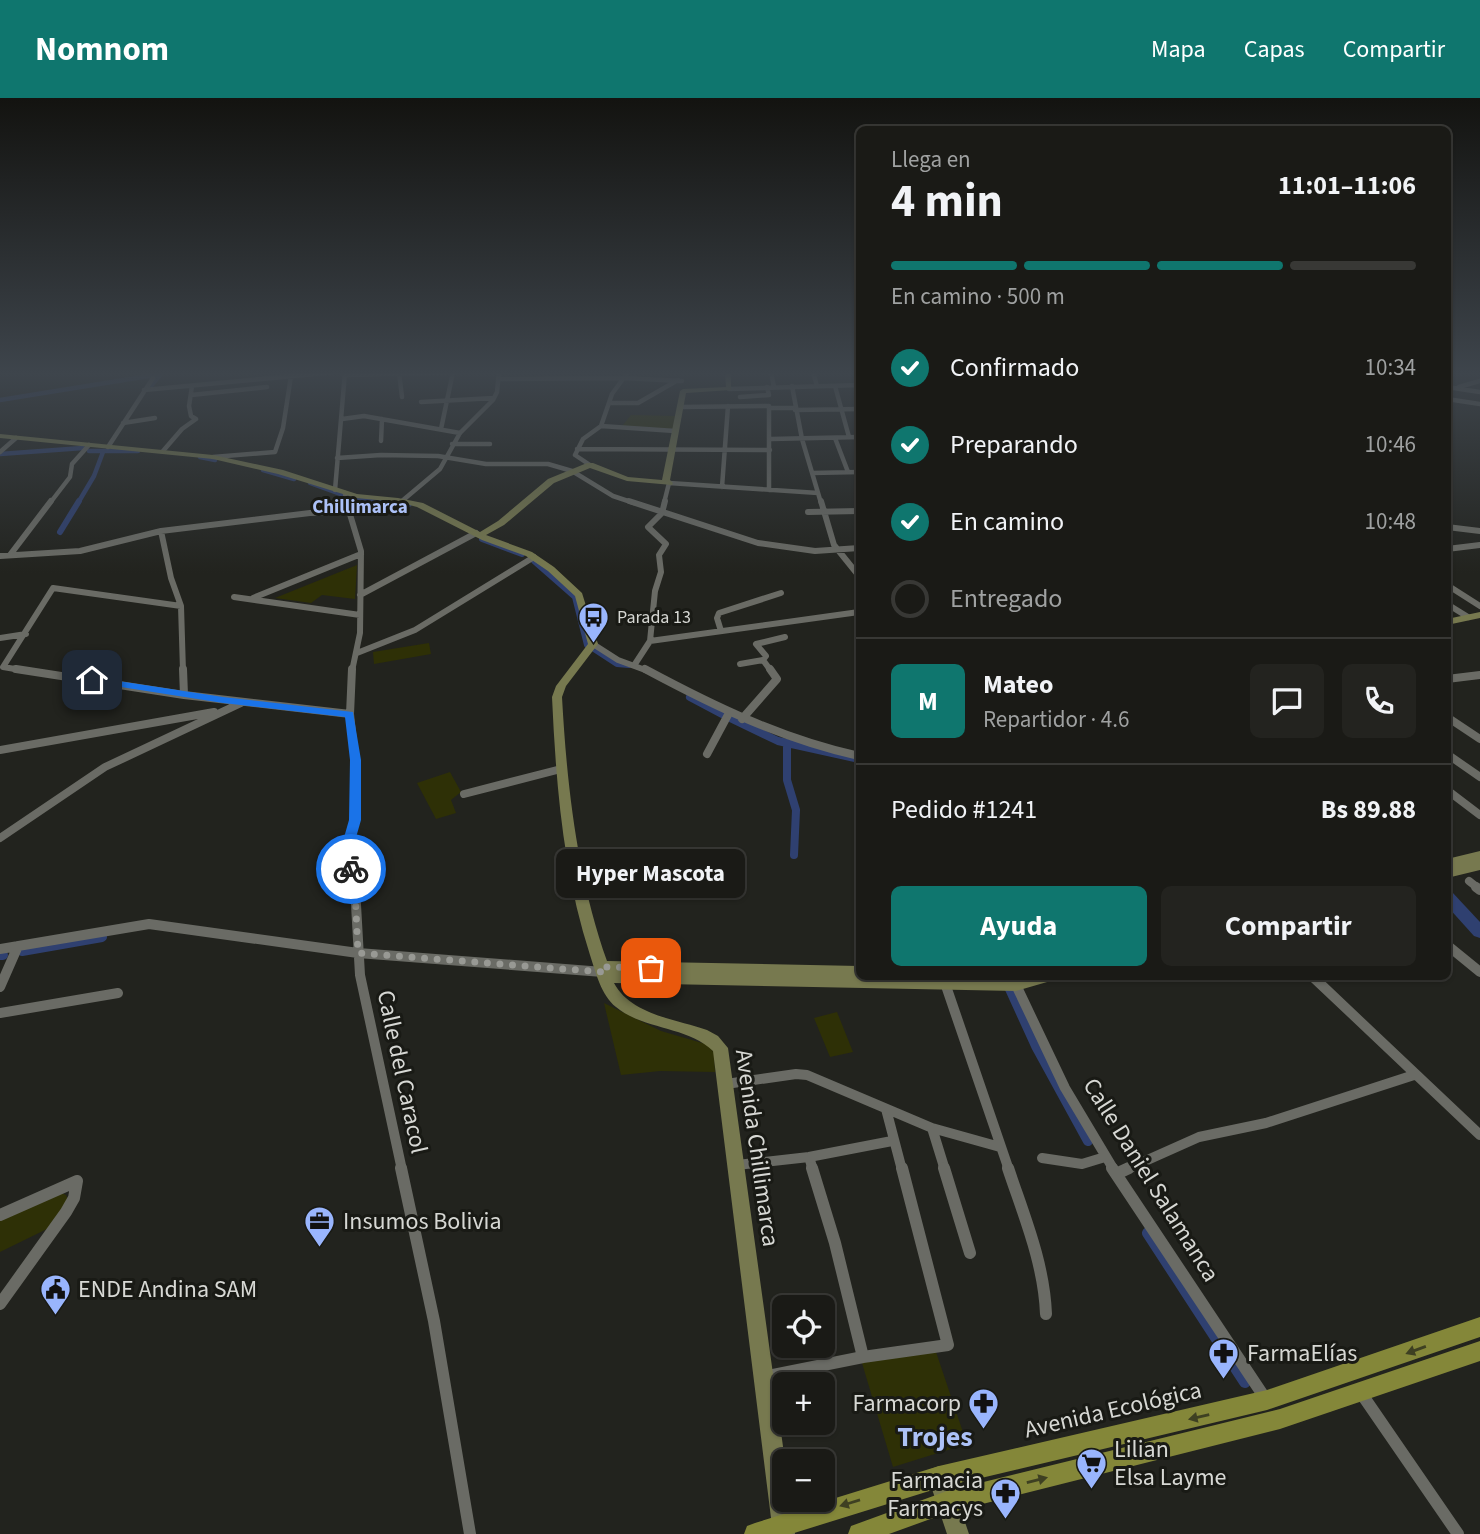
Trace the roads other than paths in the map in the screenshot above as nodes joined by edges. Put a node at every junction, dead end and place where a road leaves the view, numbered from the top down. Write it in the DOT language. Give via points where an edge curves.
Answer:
graph roads {
  1 [pos="15,439"];
  2 [pos="27,439"];
  3 [pos="113,439"];
  4 [pos="173,439"];
  5 [pos="279,439"];
  6 [pos="339,439"];
  7 [pos="456,439"];
  8 [pos="583,439"];
  9 [pos="675,439"];
  10 [pos="678,439"];
  11 [pos="725,439"];
  12 [pos="771,439"];
  13 [pos="802,439"];
  14 [pos="835,439"];
  15 [pos="452,444"];
  16 [pos="490,444"];
  17 [pos="89,445"];
  18 [pos="108,447"];
  19 [pos="577,449"];
  20 [pos="676,450"];
  21 [pos="724,450"];
  22 [pos="769,450"];
  23 [pos="163,451"];
  24 [pos="0,452"];
  25 [pos="213,457"];
  26 [pos="449,457"];
  27 [pos="337,458"];
  28 [pos="590,465"];
  29 [pos="572,471"];
  30 [pos="856,471"];
  31 [pos="848,472"];
  32 [pos="812,473"];
  33 [pos="668,483"];
  34 [pos="722,486"];
  35 [pos="335,490"];
  36 [pos="769,490"];
  37 [pos="345,493"];
  38 [pos="818,493"];
  39 [pos="402,500"];
  40 [pos="346,512"];
  41 [pos="808,512"];
  42 [pos="662,513"];
  43 [pos="856,513"];
  44 [pos="825,514"];
  45 [pos="1451,527"];
  46 [pos="161,531"];
  47 [pos="1480,531"];
  48 [pos="479,534"];
  49 [pos="1480,545"];
  50 [pos="856,548"];
  51 [pos="1451,549"];
  52 [pos="838,551"];
  53 [pos="361,554"];
  54 [pos="10,555"];
  55 [pos="0,556"];
  56 [pos="534,557"];
  57 [pos="856,572"];
  58 [pos="1451,588"];
  59 [pos="780,593"];
  60 [pos="360,595"];
  61 [pos="234,597"];
  62 [pos="253,598"];
  63 [pos="181,606"];
  64 [pos="1451,606"];
  65 [pos="1480,606"];
  66 [pos="856,612"];
  67 [pos="1480,614"];
  68 [pos="360,615"];
  69 [pos="1468,617"];
  70 [pos="1451,621"];
  71 [pos="722,631"];
  72 [pos="26,634"];
  73 [pos="785,637"];
  74 [pos="0,638"];
  75 [pos="650,641"];
  76 [pos="593,644"];
  77 [pos="357,653"];
  78 [pos="763,660"];
  79 [pos="635,664"];
  80 [pos="740,664"];
  81 [pos="1480,676"];
  82 [pos="1451,679"];
  83 [pos="184,695"];
  84 [pos="243,702"];
  85 [pos="229,709"];
  86 [pos="729,713"];
  87 [pos="350,714"];
  88 [pos="742,719"];
  89 [pos="1451,720"];
  90 [pos="1480,738"];
  91 [pos="0,751"];
  92 [pos="707,754"];
  93 [pos="856,755"];
  94 [pos="1451,757"];
  95 [pos="561,769"];
  96 [pos="1480,777"];
  97 [pos="1451,793"];
  98 [pos="464,794"];
  99 [pos="1480,815"];
  100 [pos="0,838"];
  101 [pos="1480,856"];
  102 [pos="1451,864"];
  103 [pos="1451,865"];
  104 [pos="1480,865"];
  105 [pos="1469,881"];
  106 [pos="1480,890"];
  107 [pos="18,946"];
  108 [pos="1451,948"];
  109 [pos="0,949"];
  110 [pos="358,953"];
  111 [pos="603,972"];
  112 [pos="856,972"];
  113 [pos="1480,972"];
  114 [pos="1316,980"];
  115 [pos="1014,981"];
  116 [pos="945,983"];
  117 [pos="0,987"];
  118 [pos="118,993"];
  119 [pos="0,1013"];
  120 [pos="1414,1075"];
  121 [pos="726,1084"];
  122 [pos="886,1110"];
  123 [pos="932,1128"];
  124 [pos="1480,1135"];
  125 [pos="892,1140"];
  126 [pos="1000,1147"];
  127 [pos="808,1157"];
  128 [pos="1105,1157"];
  129 [pos="1042,1158"];
  130 [pos="734,1165"];
  131 [pos="1116,1174"];
  132 [pos="0,1215"];
  133 [pos="970,1253"];
  134 [pos="0,1304"];
  135 [pos="1046,1314"];
  136 [pos="1480,1327"];
  137 [pos="1480,1351"];
  138 [pos="863,1357"];
  139 [pos="761,1378"];
  140 [pos="1333,1379"];
  141 [pos="1353,1396"];
  142 [pos="1267,1400"];
  143 [pos="939,1477"];
  144 [pos="947,1502"];
  145 [pos="783,1530"];
  146 [pos="470,1534"];
  147 [pos="755,1534"];
  148 [pos="859,1534"];
  149 [pos="958,1534"];
  150 [pos="1458,1534"];
  1 -- 24 [label="street"];
  2 -- 17 [label="street"];
  3 -- 18 [label="street"];
  4 -- 23 [label="street"];
  5 -- 25 [label="street" via="275,453"];
  6 -- 27 [label="street"];
  7 -- 15 [label="street"];
  8 -- 19 [label="street"];
  9 -- 20 [label="street"];
  10 -- 20 [label="street"];
  11 -- 21 [label="street"];
  12 -- 22 [label="street"];
  13 -- 32 [label="street"];
  14 -- 31 [label="street"];
  15 -- 16 [label="street"];
  15 -- 26 [label="street"];
  17 -- 18 [label="street"];
  17 -- 54 [label="street"];
  18 -- 23 [label="street"];
  19 -- 20 [label="street"];
  19 -- 28 [label="street" via="575,455"];
  20 -- 21 [label="street"];
  20 -- 33 [label="street" via="673,480"];
  21 -- 22 [label="street"];
  21 -- 34 [label="street"];
  22 -- 36 [label="street"];
  23 -- 25 [label="street"];
  25 -- 35 [label="street"];
  26 -- 27 [label="street"];
  26 -- 29 [label="street" via="486,464 548,464"];
  26 -- 39 [label="street"];
  27 -- 35 [label="street"];
  28 -- 29 [label="street"];
  28 -- 33 [label="street" via="627,479"];
  29 -- 42 [label="street" via="612,496"];
  29 -- 48 [label="street"];
  30 -- 31 [label="street"];
  31 -- 32 [label="street"];
  32 -- 38 [label="street"];
  33 -- 34 [label="street"];
  33 -- 42 [label="street"];
  34 -- 36 [label="street"];
  35 -- 37 [label="street"];
  36 -- 38 [label="street"];
  37 -- 39 [label="street"];
  37 -- 40 [label="street, Calle del Caracol"];
  38 -- 44 [label="street"];
  39 -- 48 [label="street" via="436,511"];
  40 -- 46 [label="street"];
  40 -- 53 [label="street, Calle del Caracol"];
  41 -- 44 [label="street"];
  42 -- 52 [label="street" via="758,543"];
  42 -- 75 [label="street" via="648,527 666,544 659,555 661,572"];
  43 -- 44 [label="street"];
  44 -- 52 [label="street"];
  45 -- 47 [label="street"];
  46 -- 54 [label="street" via="79,551"];
  46 -- 63 [label="street"];
  48 -- 56 [label="street"];
  48 -- 60 [label="street"];
  49 -- 51 [label="street"];
  50 -- 52 [label="street"];
  52 -- 57 [label="street"];
  53 -- 60 [label="street, Calle del Caracol"];
  53 -- 62 [label="street"];
  54 -- 55 [label="street"];
  56 -- 76 [label="street" via="579,595"];
  56 -- 77 [label="street" via="415,630"];
  58 -- 65 [label="street"];
  59 -- 71 [label="street" via="719,613"];
  60 -- 68 [label="street, Calle del Caracol"];
  61 -- 62 [label="street"];
  62 -- 68 [label="street"];
  63 -- 72 [label="street" via="53,588"];
  63 -- 83 [label="street"];
  64 -- 69 [label="street"];
  66 -- 71 [label="street"];
  67 -- 69 [label="street"];
  68 -- 77 [label="street, Calle del Caracol"];
  69 -- 70 [label="street"];
  71 -- 75 [label="street"];
  72 -- 74 [label="street"];
  72 -- 83 [label="street" via="3,667"];
  73 -- 78 [label="street" via="756,644 766,656"];
  75 -- 79 [label="street"];
  76 -- 79 [label="street" via="618,660"];
  76 -- 95 [label="street, Avenida Chillimarca" via="557,697"];
  77 -- 87 [label="street, Calle del Caracol" via="350,681"];
  78 -- 80 [label="street"];
  78 -- 88 [label="street" via="778,679"];
  79 -- 86 [label="street"];
  81 -- 82 [label="street"];
  83 -- 84 [label="street"];
  84 -- 85 [label="street"];
  84 -- 87 [label="street"];
  85 -- 91 [label="street"];
  85 -- 100 [label="street" via="105,766"];
  86 -- 88 [label="street"];
  86 -- 92 [label="street"];
  87 -- 110 [label="street, Calle del Caracol" via="355,820 349,859"];
  88 -- 93 [label="street" via="784,738"];
  89 -- 90 [label="street"];
  94 -- 96 [label="street"];
  95 -- 98 [label="street"];
  95 -- 111 [label="street, Avenida Chillimarca" via="583,911"];
  97 -- 99 [label="street"];
  101 -- 102 [label="street"];
  103 -- 104 [label="street"];
  105 -- 106 [label="street"];
  107 -- 109 [label="street"];
  107 -- 110 [label="street" via="149,924"];
  107 -- 117 [label="street"];
  108 -- 113 [label="street"];
  110 -- 111 [label="street"];
  110 -- 146 [label="street, Calle del Caracol" via="434,1321"];
  111 -- 112 [label="street" via="772,966"];
  111 -- 116 [label="street"];
  111 -- 121 [label="street, Avenida Chillimarca" via="611,993 624,1006 717,1044"];
  114 -- 124 [label="street"];
  115 -- 116 [label="street"];
  115 -- 128 [label="street, Calle Daniel Salamanca" via="1065,1088"];
  116 -- 126 [label="street"];
  118 -- 119 [label="street"];
  120 -- 131 [label="street" via="1266,1124 1199,1137"];
  121 -- 122 [label="street" via="802,1074"];
  121 -- 130 [label="street, Avenida Chillimarca"];
  122 -- 123 [label="street"];
  122 -- 125 [label="street"];
  123 -- 126 [label="street"];
  123 -- 133 [label="street"];
  125 -- 127 [label="street"];
  125 -- 138 [label="street" via="948,1345"];
  126 -- 135 [label="street" via="1035,1247"];
  127 -- 130 [label="street"];
  127 -- 138 [label="street"];
  128 -- 129 [label="street" via="1082,1164"];
  128 -- 131 [label="street, Calle Daniel Salamanca"];
  130 -- 139 [label="street, Avenida Chillimarca"];
  131 -- 142 [label="street, Calle Daniel Salamanca"];
  132 -- 134 [label="street" via="77,1181 66,1212"];
  136 -- 140 [label="main road, Avenida Ecológica, one-way"];
  137 -- 141 [label="main road"];
  138 -- 139 [label="street"];
  139 -- 145 [label="street, Avenida Chillimarca"];
  140 -- 141 [label="main road"];
  140 -- 142 [label="main road, Avenida Ecológica"];
  144 -- 141 [label="main road, one-way" via="1268,1422"];
  141 -- 150 [label="street"];
  142 -- 143 [label="main road, Avenida Ecológica, one-way"];
  143 -- 144 [label="street"];
  143 -- 145 [label="main road, Avenida Ecológica, one-way"];
  144 -- 148 [label="main road"];
  144 -- 149 [label="street"];
  145 -- 147 [label="main road, Avenida Ecológica"];
}
